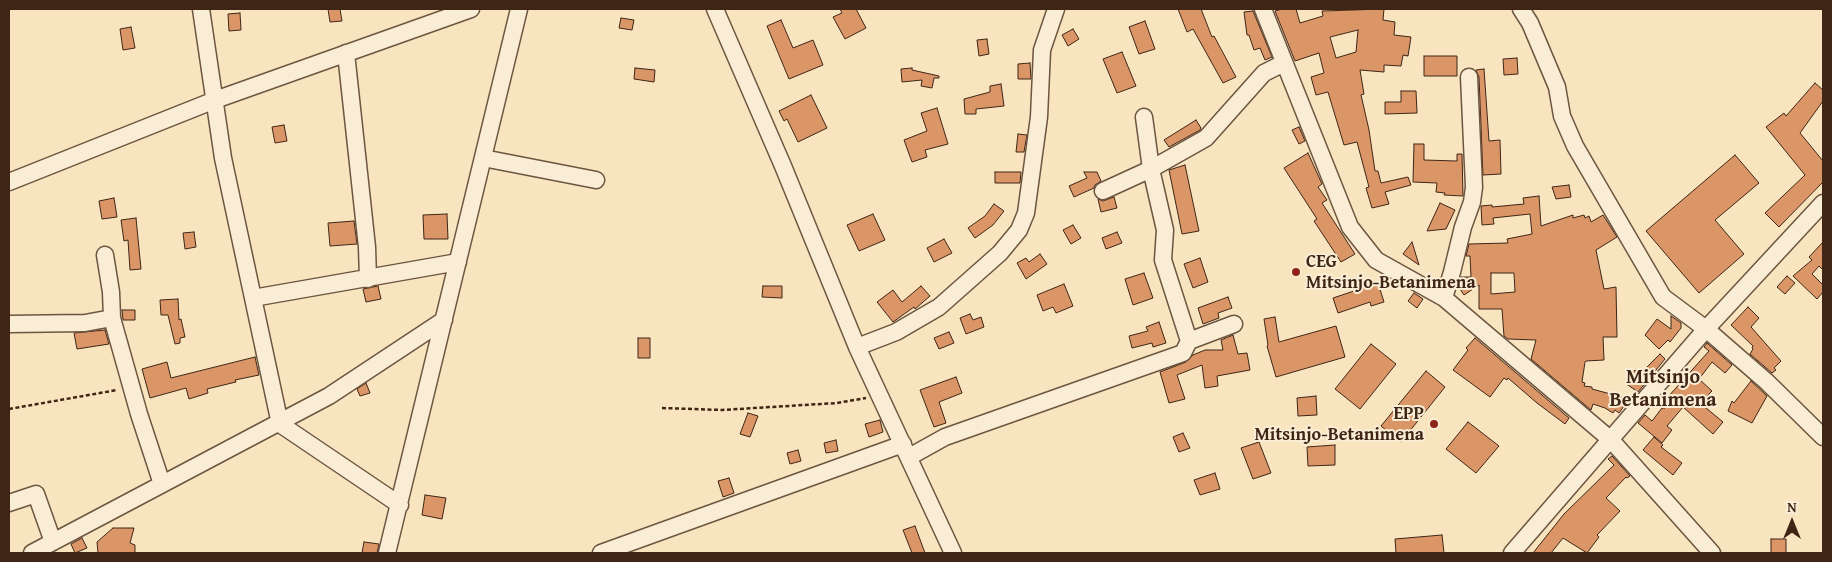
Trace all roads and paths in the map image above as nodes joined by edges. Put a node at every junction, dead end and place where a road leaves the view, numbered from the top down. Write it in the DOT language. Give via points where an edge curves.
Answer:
graph roads {
  1 [pos="201,9"];
  2 [pos="471,9"];
  3 [pos="519,9"];
  4 [pos="715,9"];
  5 [pos="1056,9"];
  6 [pos="1263,9"];
  7 [pos="1521,9"];
  8 [pos="346,54"];
  9 [pos="1284,62"];
  10 [pos="1469,77"];
  11 [pos="215,100"];
  12 [pos="1144,117"];
  13 [pos="483,158"];
  14 [pos="1151,169"];
  15 [pos="596,180"];
  16 [pos="9,182"];
  17 [pos="1103,191"];
  18 [pos="1823,203"];
  19 [pos="105,255"];
  20 [pos="458,262"];
  21 [pos="368,279"];
  22 [pos="252,298"];
  23 [pos="1444,298"];
  24 [pos="112,318"];
  25 [pos="444,320"];
  26 [pos="9,324"];
  27 [pos="1234,324"];
  28 [pos="1706,329"];
  29 [pos="1189,341"];
  30 [pos="857,347"];
  31 [pos="131,388"];
  32 [pos="880,395"];
  33 [pos="662,408"];
  34 [pos="9,410"];
  35 [pos="280,424"];
  36 [pos="1823,437"];
  37 [pos="1610,440"];
  38 [pos="906,450"];
  39 [pos="162,484"];
  40 [pos="9,502"];
  41 [pos="400,505"];
  42 [pos="53,542"];
  43 [pos="32,553"];
  44 [pos="387,553"];
  45 [pos="601,553"];
  46 [pos="953,553"];
  47 [pos="1512,553"];
  48 [pos="1712,553"];
  1 -- 11 [label="street"];
  2 -- 8 [label="street"];
  3 -- 13 [label="street"];
  4 -- 30 [label="street"];
  5 -- 30 [label="street" via="1042,50 1039,117 1026,213 1019,230 1000,253 939,307 896,332"];
  6 -- 9 [label="street"];
  7 -- 28 [label="street" via="1557,87 1562,116 1575,146 1663,297"];
  8 -- 11 [label="street"];
  8 -- 21 [label="street"];
  9 -- 14 [label="street" via="1264,73 1206,138"];
  9 -- 23 [label="street" via="1350,227 1376,260"];
  10 -- 23 [label="street" via="1474,188"];
  11 -- 16 [label="street"];
  11 -- 22 [label="street" via="223,158"];
  12 -- 14 [label="street"];
  13 -- 15 [label="street"];
  13 -- 20 [label="street"];
  14 -- 17 [label="street"];
  14 -- 29 [label="street" via="1165,230 1163,260"];
  18 -- 28 [label="street"];
  19 -- 24 [label="street"];
  20 -- 21 [label="street"];
  20 -- 25 [label="street"];
  21 -- 22 [label="street"];
  22 -- 35 [label="street"];
  23 -- 37 [label="street"];
  24 -- 26 [label="street" via="85,323"];
  24 -- 31 [label="street"];
  25 -- 35 [label="street"];
  25 -- 41 [label="street"];
  27 -- 29 [label="street"];
  28 -- 36 [label="street"];
  28 -- 37 [label="street"];
  29 -- 38 [label="street" via="1183,353"];
  30 -- 32 [label="street"];
  31 -- 34 [label="path"];
  31 -- 39 [label="street"];
  32 -- 33 [label="path" via="837,403 722,410"];
  32 -- 38 [label="street"];
  35 -- 39 [label="street"];
  35 -- 41 [label="street"];
  37 -- 47 [label="street"];
  37 -- 48 [label="street"];
  38 -- 45 [label="street"];
  38 -- 46 [label="street"];
  39 -- 42 [label="street"];
  40 -- 42 [label="street" via="36,494"];
  41 -- 44 [label="street"];
  42 -- 43 [label="street"];
}
